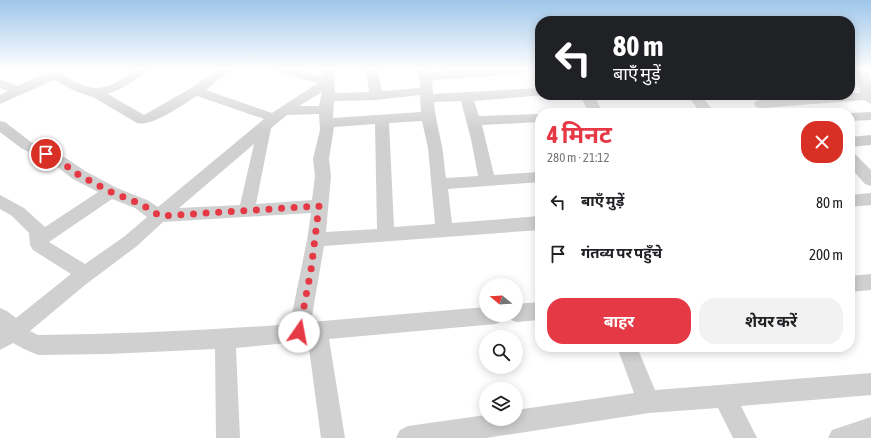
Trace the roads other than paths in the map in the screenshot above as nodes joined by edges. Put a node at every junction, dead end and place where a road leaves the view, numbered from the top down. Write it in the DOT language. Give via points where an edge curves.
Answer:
graph roads {
  1 [pos="89,90"];
  2 [pos="104,90"];
  3 [pos="196,90"];
  4 [pos="197,90"];
  5 [pos="318,90"];
  6 [pos="375,90"];
  7 [pos="398,90"];
  8 [pos="425,90"];
  9 [pos="445,90"];
  10 [pos="19,91"];
  11 [pos="535,92"];
  12 [pos="96,93"];
  13 [pos="327,96"];
  14 [pos="376,96"];
  15 [pos="466,97"];
  16 [pos="855,98"];
  17 [pos="869,98"];
  18 [pos="0,100"];
  19 [pos="698,100"];
  20 [pos="786,100"];
  21 [pos="761,104"];
  22 [pos="704,108"];
  23 [pos="428,116"];
  24 [pos="871,116"];
  25 [pos="855,117"];
  26 [pos="274,118"];
  27 [pos="535,118"];
  28 [pos="382,120"];
  29 [pos="474,121"];
  30 [pos="0,125"];
  31 [pos="871,140"];
  32 [pos="855,142"];
  33 [pos="855,163"];
  34 [pos="535,177"];
  35 [pos="871,180"];
  36 [pos="487,181"];
  37 [pos="440,184"];
  38 [pos="111,192"];
  39 [pos="871,199"];
  40 [pos="0,201"];
  41 [pos="855,201"];
  42 [pos="319,206"];
  43 [pos="247,209"];
  44 [pos="160,216"];
  45 [pos="535,223"];
  46 [pos="444,230"];
  47 [pos="386,234"];
  48 [pos="39,240"];
  49 [pos="316,240"];
  50 [pos="86,274"];
  51 [pos="871,282"];
  52 [pos="855,284"];
  53 [pos="535,311"];
  54 [pos="523,312"];
  55 [pos="0,317"];
  56 [pos="479,317"];
  57 [pos="308,332"];
  58 [pos="7,336"];
  59 [pos="225,339"];
  60 [pos="629,352"];
  61 [pos="871,384"];
  62 [pos="724,396"];
  63 [pos="649,402"];
  64 [pos="871,430"];
  65 [pos="431,436"];
  66 [pos="228,438"];
  67 [pos="333,438"];
  68 [pos="408,438"];
  69 [pos="745,438"];
  70 [pos="840,438"];
  1 -- 12 [label="street"];
  2 -- 12 [label="street"];
  3 -- 12 [label="street" via="142,120"];
  4 -- 26 [label="street"];
  5 -- 13 [label="street"];
  6 -- 14 [label="street"];
  7 -- 14 [label="street"];
  8 -- 23 [label="street"];
  9 -- 15 [label="street"];
  10 -- 18 [label="street"];
  11 -- 15 [label="street"];
  13 -- 14 [label="street"];
  13 -- 26 [label="street"];
  13 -- 26 [label="street"];
  13 -- 28 [label="street"];
  13 -- 42 [label="street" via="327,130 321,159 323,176"];
  15 -- 29 [label="street"];
  16 -- 17 [label="street"];
  19 -- 22 [label="street"];
  20 -- 21 [label="street"];
  23 -- 28 [label="street"];
  23 -- 37 [label="street"];
  24 -- 25 [label="street"];
  26 -- 43 [label="street"];
  26 -- 44 [label="street"];
  27 -- 29 [label="street"];
  28 -- 47 [label="street"];
  29 -- 36 [label="street" via="484,157"];
  30 -- 38 [label="street" via="26,145 61,162"];
  31 -- 32 [label="street"];
  33 -- 35 [label="street"];
  34 -- 36 [label="street"];
  36 -- 37 [label="street"];
  37 -- 46 [label="street"];
  38 -- 44 [label="street" via="141,204"];
  38 -- 48 [label="street"];
  39 -- 41 [label="street"];
  40 -- 48 [label="street" via="18,212 38,231"];
  42 -- 43 [label="street"];
  42 -- 49 [label="street"];
  43 -- 44 [label="street"];
  44 -- 50 [label="street"];
  45 -- 46 [label="street"];
  46 -- 47 [label="street"];
  47 -- 49 [label="street"];
  48 -- 50 [label="street" via="39,245"];
  49 -- 57 [label="street"];
  50 -- 58 [label="street"];
  51 -- 52 [label="street"];
  53 -- 54 [label="street"];
  55 -- 58 [label="street" via="7,322"];
  56 -- 57 [label="street"];
  57 -- 59 [label="street"];
  57 -- 67 [label="street"];
  58 -- 59 [label="street" via="38,345"];
  59 -- 66 [label="street"];
  60 -- 63 [label="street"];
  61 -- 62 [label="street"];
  62 -- 63 [label="street"];
  62 -- 69 [label="street"];
  63 -- 65 [label="street"];
  64 -- 70 [label="street"];
  65 -- 68 [label="street"];
}
